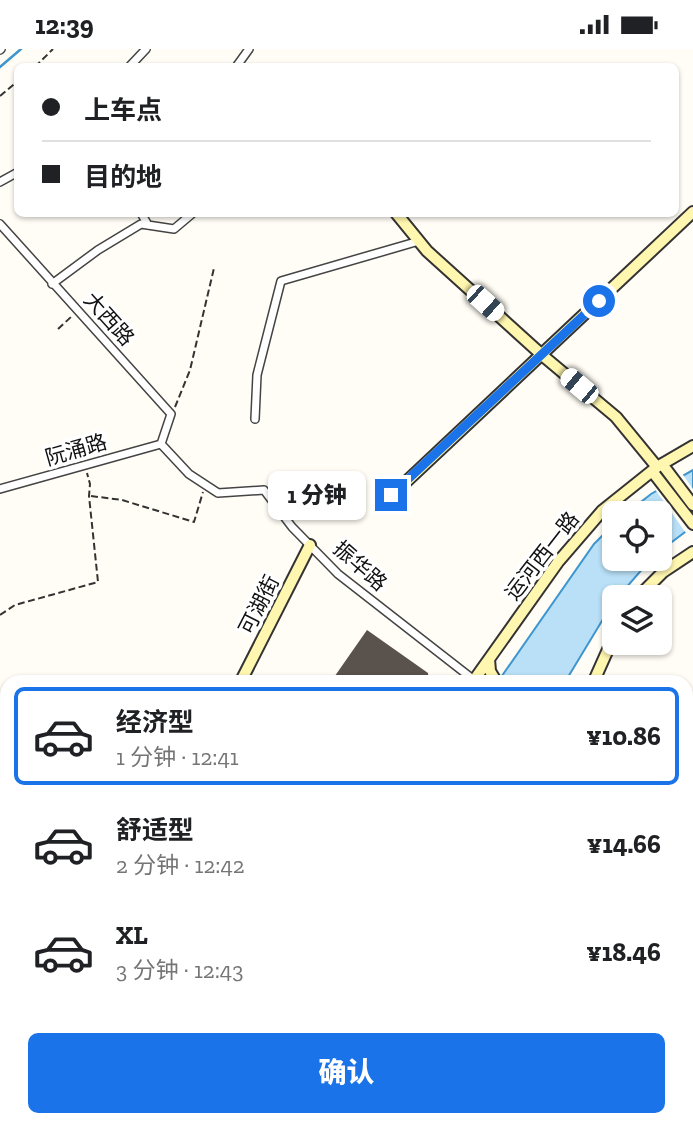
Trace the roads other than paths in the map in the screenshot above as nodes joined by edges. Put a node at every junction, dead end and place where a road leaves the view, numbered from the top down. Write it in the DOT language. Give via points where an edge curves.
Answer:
graph roads {
  1 [pos="146,49"];
  2 [pos="133,63"];
  3 [pos="693,212"];
  4 [pos="143,217"];
  5 [pos="188,217"];
  6 [pos="399,217"];
  7 [pos="0,223"];
  8 [pos="148,225"];
  9 [pos="419,241"];
  10 [pos="52,284"];
  11 [pos="542,355"];
  12 [pos="255,419"];
  13 [pos="161,444"];
  14 [pos="693,446"];
  15 [pos="659,470"];
  16 [pos="0,489"];
  17 [pos="391,495"];
  18 [pos="693,505"];
  19 [pos="693,524"];
  20 [pos="310,545"];
  21 [pos="693,552"];
  22 [pos="650,585"];
  23 [pos="606,655"];
  24 [pos="489,659"];
  25 [pos="244,675"];
  26 [pos="466,675"];
  27 [pos="479,675"];
  28 [pos="492,675"];
  29 [pos="597,675"];
  30 [pos="693,846"];
  31 [pos="693,872"];
  1 -- 2 [label="street"];
  3 -- 11 [label="street"];
  4 -- 8 [label="street"];
  5 -- 8 [label="street" via="174,229"];
  6 -- 9 [label="street"];
  7 -- 10 [label="street, 大西路"];
  8 -- 10 [label="street" via="141,224 98,250"];
  9 -- 11 [label="street"];
  9 -- 12 [label="street" via="281,281 257,375"];
  10 -- 13 [label="street, 大西路" via="172,414"];
  11 -- 15 [label="street" via="616,417"];
  11 -- 17 [label="street"];
  13 -- 16 [label="street, 阮涌路"];
  13 -- 20 [label="street, 振华路" via="189,474 218,493 264,490"];
  14 -- 15 [label="street, 运河西一路"];
  15 -- 18 [label="street"];
  15 -- 19 [label="street"];
  15 -- 24 [label="street, 运河西一路" via="602,511 580,534"];
  20 -- 25 [label="street, 可湖街"];
  20 -- 26 [label="street, 振华路" via="338,574"];
  21 -- 22 [label="street"];
  23 -- 29 [label="street"];
  24 -- 27 [label="street, 运河西一路"];
  24 -- 28 [label="street"];
  30 -- 31 [label="lane"];
}
